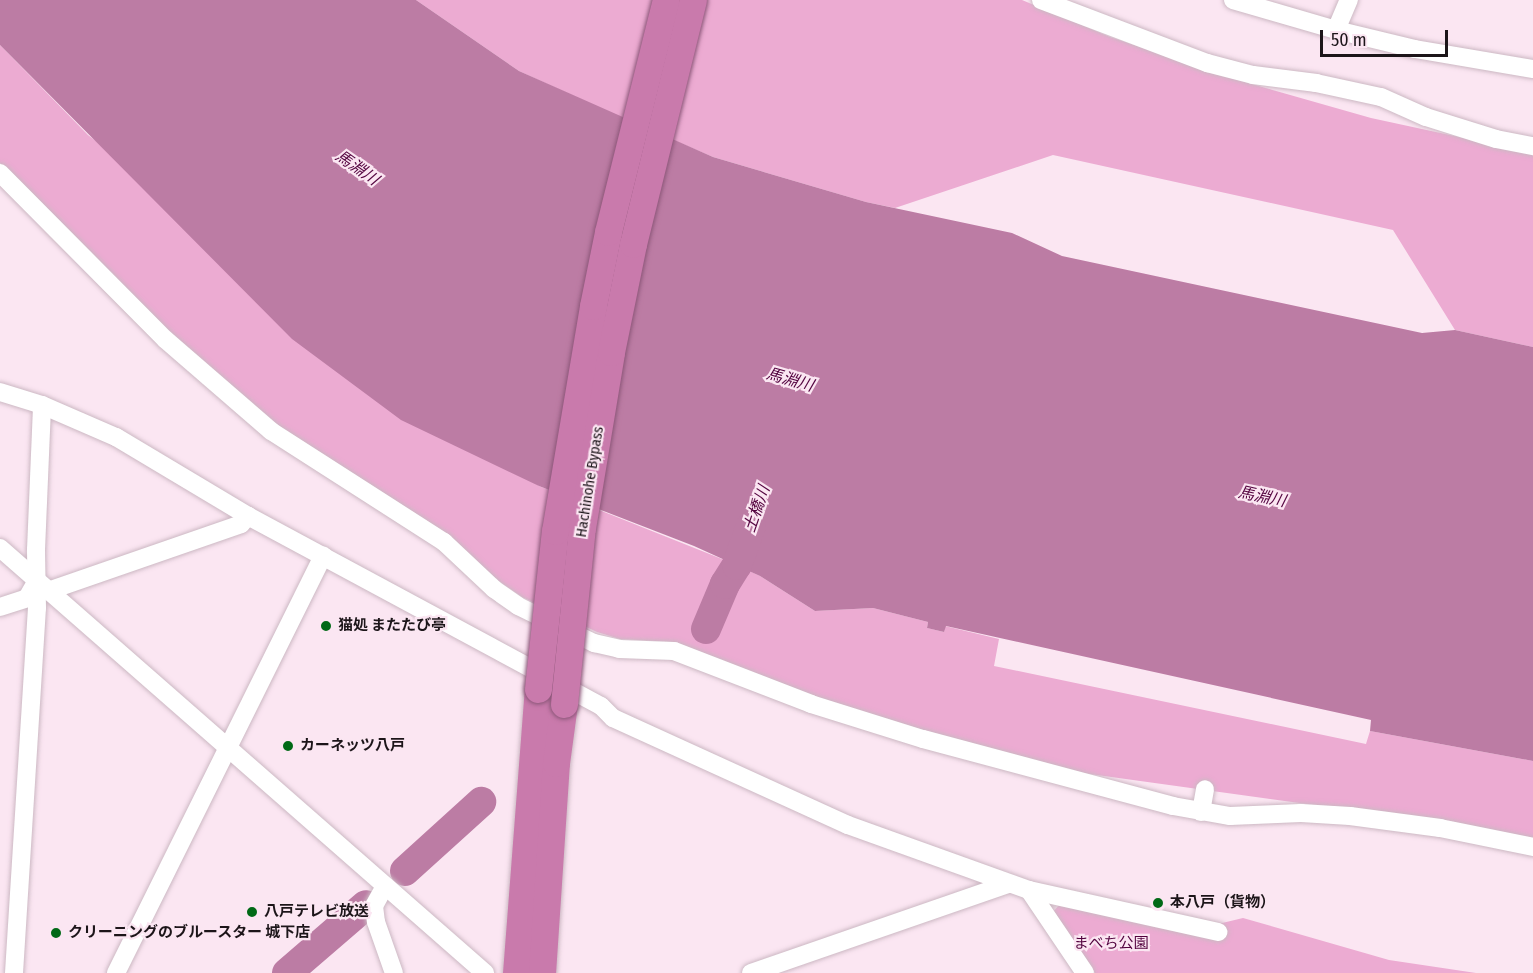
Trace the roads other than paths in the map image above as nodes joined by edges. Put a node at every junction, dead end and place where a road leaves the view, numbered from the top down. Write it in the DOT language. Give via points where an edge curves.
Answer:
graph roads {
  1 [pos="664,0"];
  2 [pos="693,0"];
  3 [pos="702,0"];
  4 [pos="1041,0"];
  5 [pos="1233,0"];
  6 [pos="1349,0"];
  7 [pos="1336,30"];
  8 [pos="1533,69"];
  9 [pos="673,74"];
  10 [pos="1533,146"];
  11 [pos="0,173"];
  12 [pos="0,392"];
  13 [pos="42,405"];
  14 [pos="248,516"];
  15 [pos="0,548"];
  16 [pos="323,556"];
  17 [pos="43,586"];
  18 [pos="0,608"];
  19 [pos="228,746"];
  20 [pos="1205,789"];
  21 [pos="1201,812"];
  22 [pos="1533,847"];
  23 [pos="1008,884"];
  24 [pos="385,886"];
  25 [pos="1029,890"];
  26 [pos="1218,932"];
  27 [pos="517,964"];
  28 [pos="14,973"];
  29 [pos="116,973"];
  30 [pos="394,973"];
  31 [pos="485,973"];
  32 [pos="542,973"];
  33 [pos="751,973"];
  34 [pos="1085,973"];
  1 -- 27 [label="highway, Hachinohe Bypass, bridge" via="608,232 555,531 538,689"];
  2 -- 9 [label="highway, Hachinohe Bypass, bridge"];
  3 -- 9 [label="highway, bridge"];
  4 -- 10 [label="street" via="1207,63 1381,97 1425,117"];
  5 -- 7 [label="street"];
  6 -- 7 [label="street"];
  7 -- 8 [label="street" via="1415,49"];
  9 -- 32 [label="highway, Hachinohe Bypass, bridge" via="611,352 582,528 556,763"];
  11 -- 21 [label="street" via="166,340 271,431 444,542 518,606 594,643 619,649 674,651 811,704 923,739"];
  12 -- 13 [label="street"];
  13 -- 14 [label="street" via="116,437"];
  13 -- 17 [label="street"];
  14 -- 16 [label="street"];
  14 -- 17 [label="street" via="241,524"];
  15 -- 17 [label="street"];
  16 -- 19 [label="street"];
  16 -- 23 [label="street" via="601,706 613,718 848,825"];
  17 -- 18 [label="street" via="27,598"];
  17 -- 19 [label="street"];
  17 -- 28 [label="street"];
  19 -- 24 [label="street"];
  19 -- 29 [label="street"];
  20 -- 21 [label="street"];
  21 -- 22 [label="street" via="1230,816 1350,816 1440,828"];
  23 -- 25 [label="street"];
  23 -- 33 [label="street"];
  24 -- 30 [label="street" via="374,906"];
  24 -- 31 [label="street"];
  25 -- 26 [label="street"];
  25 -- 34 [label="street"];
}
